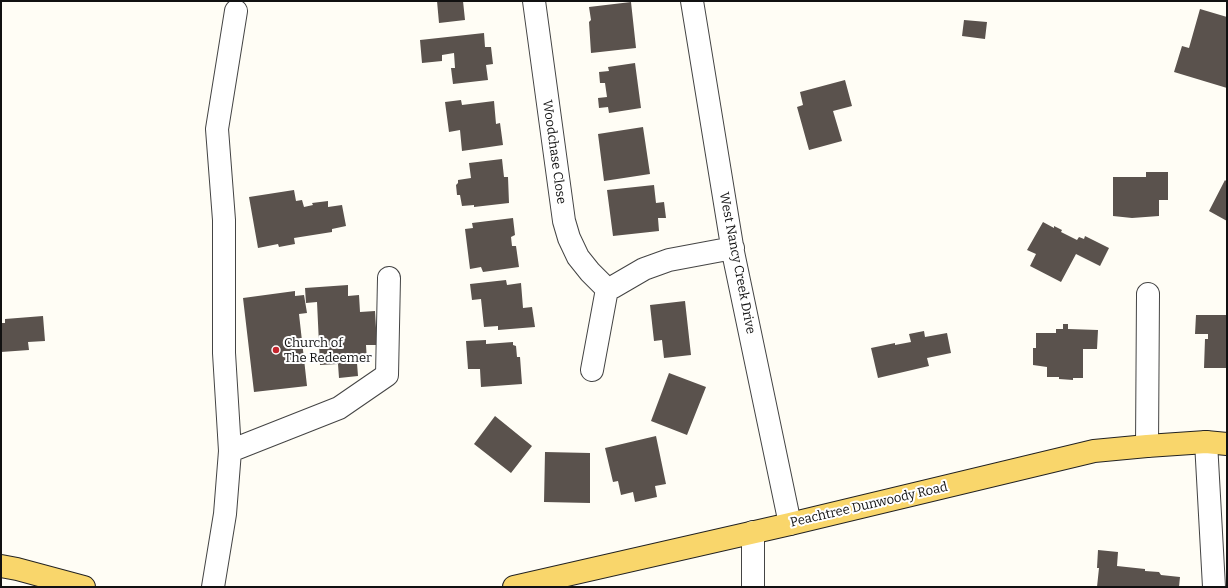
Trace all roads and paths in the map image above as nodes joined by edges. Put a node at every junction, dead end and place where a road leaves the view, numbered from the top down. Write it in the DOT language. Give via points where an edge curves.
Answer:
graph roads {
  1 [pos="534,1"];
  2 [pos="692,1"];
  3 [pos="236,10"];
  4 [pos="733,248"];
  5 [pos="389,278"];
  6 [pos="607,289"];
  7 [pos="1148,294"];
  8 [pos="592,370"];
  9 [pos="1217,443"];
  10 [pos="1147,446"];
  11 [pos="230,451"];
  12 [pos="790,524"];
  13 [pos="753,532"];
  14 [pos="1,566"];
  15 [pos="84,587"];
  16 [pos="212,587"];
  17 [pos="514,587"];
  18 [pos="753,587"];
  19 [pos="1214,587"];
  1 -- 6 [label="street, Woodchase Close" via="564,221 578,257"];
  2 -- 4 [label="street, West Nancy Creek Drive"];
  3 -- 11 [label="street" via="217,129 224,220 224,353"];
  4 -- 6 [label="street" via="669,260 644,269"];
  4 -- 12 [label="street, West Nancy Creek Drive"];
  5 -- 11 [label="street" via="387,375 339,408"];
  6 -- 8 [label="street"];
  7 -- 10 [label="street"];
  9 -- 10 [label="main road, Peachtree Dunwoody Road"];
  9 -- 19 [label="street"];
  10 -- 12 [label="main road, Peachtree Dunwoody Road" via="1094,451"];
  11 -- 16 [label="street" via="224,514"];
  12 -- 13 [label="main road, Peachtree Dunwoody Road"];
  13 -- 17 [label="main road, Peachtree Dunwoody Road"];
  13 -- 18 [label="street"];
  14 -- 15 [label="main road"];
}
